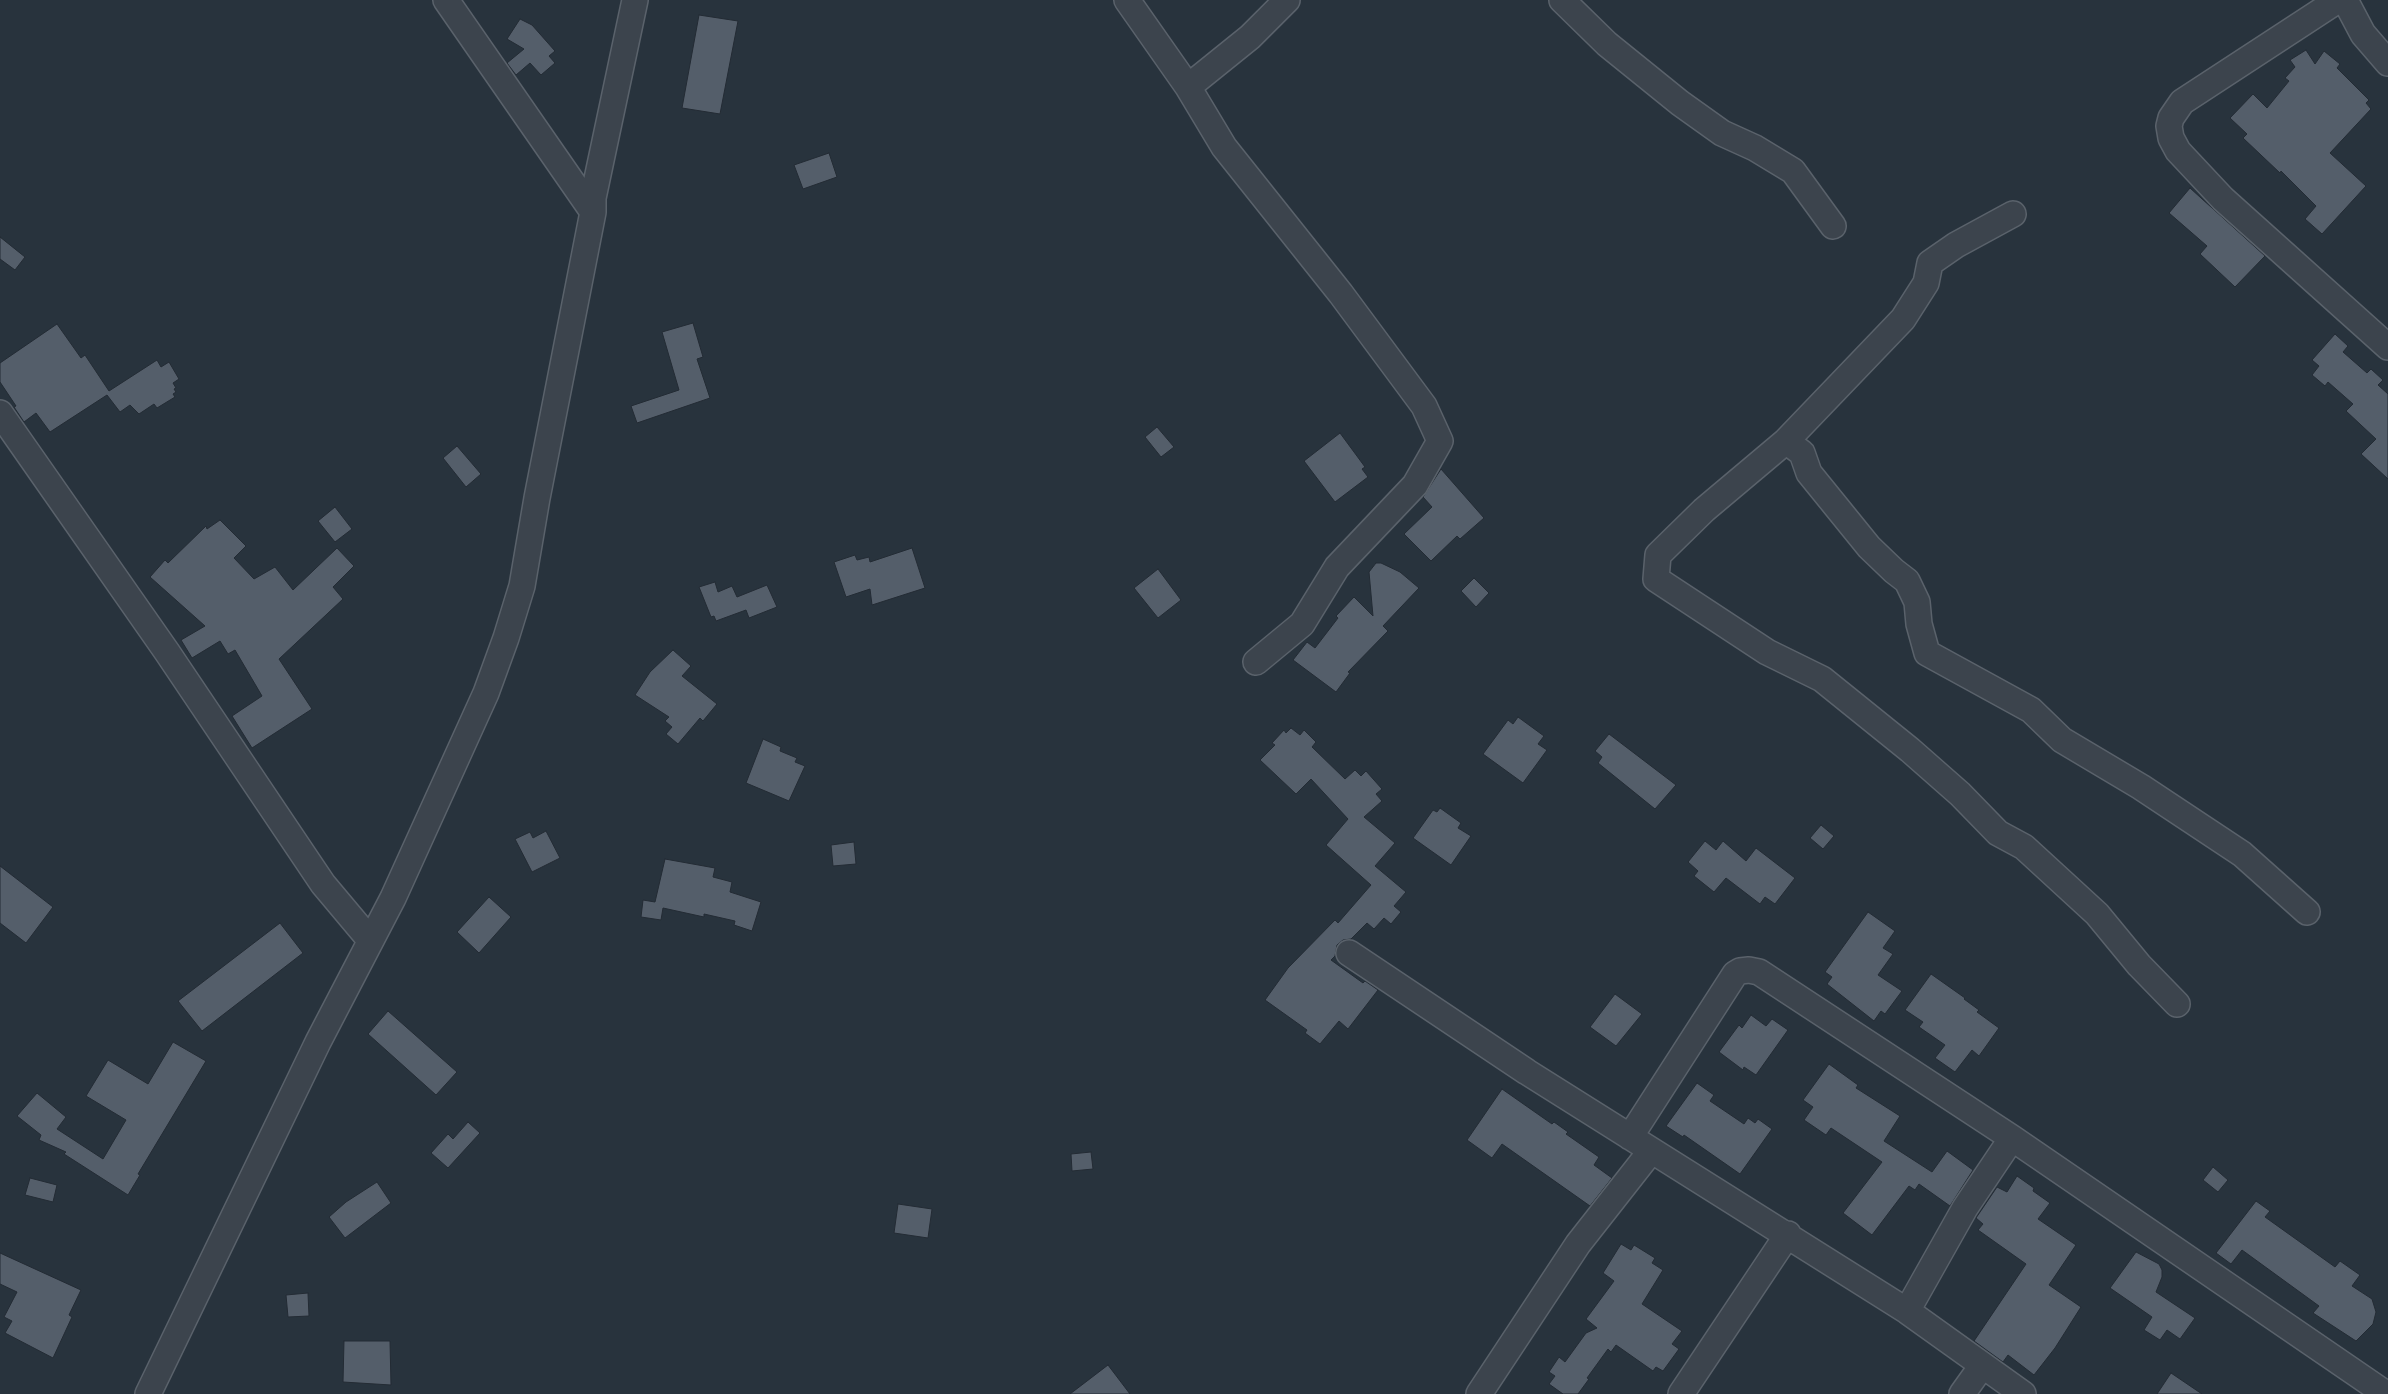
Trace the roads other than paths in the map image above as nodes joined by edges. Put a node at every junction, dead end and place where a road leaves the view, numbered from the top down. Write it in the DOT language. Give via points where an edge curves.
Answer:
graph roads {
  1 [pos="446,0"];
  2 [pos="635,0"];
  3 [pos="1127,0"];
  4 [pos="1287,0"];
  5 [pos="1562,0"];
  6 [pos="2338,0"];
  7 [pos="2345,0"];
  8 [pos="2388,62"];
  9 [pos="1188,86"];
  10 [pos="593,212"];
  11 [pos="2012,214"];
  12 [pos="1833,226"];
  13 [pos="2388,347"];
  14 [pos="0,413"];
  15 [pos="1786,441"];
  16 [pos="1256,662"];
  17 [pos="2307,912"];
  18 [pos="370,940"];
  19 [pos="1349,954"];
  20 [pos="2177,1004"];
  21 [pos="1630,1137"];
  22 [pos="2012,1138"];
  23 [pos="1651,1151"];
  24 [pos="1788,1234"];
  25 [pos="1907,1311"];
  26 [pos="1982,1366"];
  27 [pos="148,1394"];
  28 [pos="1479,1394"];
  29 [pos="1681,1394"];
  30 [pos="1962,1394"];
  31 [pos="2023,1394"];
  32 [pos="2386,1394"];
  1 -- 10 [label="street"];
  2 -- 10 [label="street"];
  3 -- 9 [label="street"];
  4 -- 9 [label="street" via="1250,37"];
  5 -- 12 [label="street" via="1608,44 1680,103 1722,133 1793,171"];
  6 -- 13 [label="street" via="2182,102 2169,126 2178,151 2223,199"];
  7 -- 8 [label="street" via="2363,34"];
  9 -- 16 [label="street" via="1224,147 1341,294 1424,406 1440,441 1415,485 1337,567 1302,624"];
  10 -- 18 [label="street" via="522,586 486,693 393,898"];
  11 -- 15 [label="street" via="1956,245 1930,264 1926,283 1903,318"];
  14 -- 18 [label="street" via="167,652 323,884"];
  15 -- 17 [label="street" via="1802,453 1809,473 1869,547 1907,581 1917,602 1927,653 2031,710 2062,740 2141,787 2242,854"];
  15 -- 20 [label="street" via="1704,510 1658,555 1656,579 1767,652 1822,679 1910,750 1998,833 2024,847 2097,914"];
  18 -- 27 [label="street"];
  19 -- 21 [label="street"];
  21 -- 22 [label="street" via="1735,974 1748,970 1759,972"];
  21 -- 23 [label="street"];
  22 -- 25 [label="street" via="1965,1208"];
  22 -- 32 [label="street"];
  23 -- 24 [label="street"];
  23 -- 28 [label="street" via="1578,1244"];
  24 -- 25 [label="street"];
  24 -- 29 [label="street"];
  25 -- 26 [label="street"];
  26 -- 30 [label="street"];
  26 -- 31 [label="street"];
}
